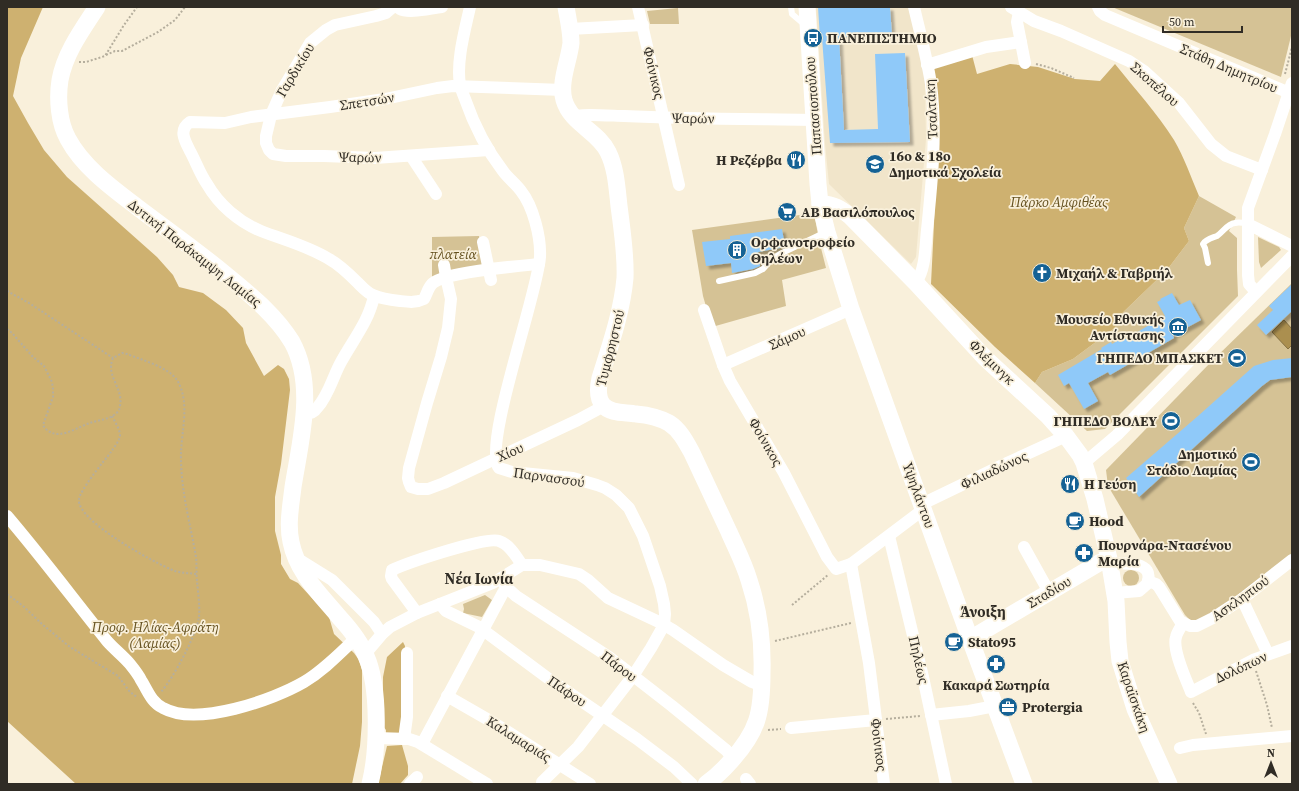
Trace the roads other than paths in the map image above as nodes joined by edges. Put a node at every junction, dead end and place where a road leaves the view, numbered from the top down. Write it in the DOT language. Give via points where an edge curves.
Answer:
graph roads {
  1 [pos="97,7"];
  2 [pos="442,7"];
  3 [pos="470,7"];
  4 [pos="566,7"];
  5 [pos="638,7"];
  6 [pos="791,7"];
  7 [pos="807,7"];
  8 [pos="396,8"];
  9 [pos="918,8"];
  10 [pos="1015,9"];
  11 [pos="1099,9"];
  12 [pos="643,25"];
  13 [pos="808,28"];
  14 [pos="570,29"];
  15 [pos="1021,42"];
  16 [pos="1025,63"];
  17 [pos="927,65"];
  18 [pos="460,86"];
  19 [pos="563,90"];
  20 [pos="1291,90"];
  21 [pos="271,115"];
  22 [pos="664,118"];
  23 [pos="575,119"];
  24 [pos="814,120"];
  25 [pos="488,150"];
  26 [pos="411,156"];
  27 [pos="1262,170"];
  28 [pos="679,185"];
  29 [pos="436,194"];
  30 [pos="820,204"];
  31 [pos="1248,224"];
  32 [pos="826,232"];
  33 [pos="483,242"];
  34 [pos="1292,246"];
  35 [pos="1292,256"];
  36 [pos="1208,263"];
  37 [pos="540,264"];
  38 [pos="444,265"];
  39 [pos="490,275"];
  40 [pos="446,278"];
  41 [pos="718,281"];
  42 [pos="916,283"];
  43 [pos="1256,292"];
  44 [pos="374,296"];
  45 [pos="851,309"];
  46 [pos="704,310"];
  47 [pos="723,365"];
  48 [pos="604,406"];
  49 [pos="304,414"];
  50 [pos="1066,436"];
  51 [pos="495,458"];
  52 [pos="1084,463"];
  53 [pos="923,507"];
  54 [pos="7,516"];
  55 [pos="889,536"];
  56 [pos="1024,547"];
  57 [pos="295,556"];
  58 [pos="1292,560"];
  59 [pos="1110,561"];
  60 [pos="850,564"];
  61 [pos="522,565"];
  62 [pos="836,569"];
  63 [pos="1148,581"];
  64 [pos="503,583"];
  65 [pos="1049,592"];
  66 [pos="1115,593"];
  67 [pos="1242,599"];
  68 [pos="440,604"];
  69 [pos="417,613"];
  70 [pos="1183,623"];
  71 [pos="664,625"];
  72 [pos="483,630"];
  73 [pos="382,634"];
  74 [pos="355,639"];
  75 [pos="970,639"];
  76 [pos="1292,646"];
  77 [pos="407,653"];
  78 [pos="365,654"];
  79 [pos="1268,654"];
  80 [pos="633,676"];
  81 [pos="762,686"];
  82 [pos="447,696"];
  83 [pos="995,706"];
  84 [pos="602,714"];
  85 [pos="931,715"];
  86 [pos="876,720"];
  87 [pos="791,728"];
  88 [pos="1292,736"];
  89 [pos="376,738"];
  90 [pos="404,739"];
  91 [pos="422,744"];
  92 [pos="1180,748"];
  93 [pos="733,758"];
  94 [pos="560,765"];
  95 [pos="542,782"];
  96 [pos="370,784"];
  97 [pos="487,784"];
  98 [pos="590,784"];
  99 [pos="692,784"];
  100 [pos="706,784"];
  101 [pos="884,784"];
  102 [pos="946,784"];
  103 [pos="1024,784"];
  104 [pos="1169,784"];
  1 -- 49 [label="main road, Δυτική Παράκαμψη Λαμίας" via="64,64 59,95 61,118 68,140 100,177 207,258 271,315 297,353 304,390"];
  2 -- 8 [label="street" via="410,11"];
  3 -- 18 [label="street, Παρνασσού" via="460,58"];
  4 -- 14 [label="main road, Τυμφρηστού"];
  5 -- 12 [label="street, Φοίνικος"];
  6 -- 13 [label="lane" via="792,14"];
  7 -- 13 [label="main road, Παπασιοπούλου"];
  8 -- 21 [label="street, Γαρδικίου" via="376,16 335,25 314,38 282,90"];
  9 -- 17 [label="street, Τσαλτάκη"];
  10 -- 15 [label="street"];
  10 -- 27 [label="street, Σκοπέλου" via="1034,21 1129,60 1179,103 1208,140 1221,152"];
  11 -- 20 [label="street, Στάθη Δημητρίου" via="1105,15"];
  12 -- 14 [label="street"];
  12 -- 22 [label="street, Φοίνικος"];
  13 -- 24 [label="main road, Παπασιοπούλου"];
  14 -- 19 [label="main road, Τυμφρηστού" via="571,42"];
  15 -- 16 [label="street"];
  15 -- 17 [label="street" via="986,47"];
  17 -- 42 [label="street, Τσαλτάκη" via="931,92 933,147 923,266"];
  18 -- 19 [label="street, Σπετσών"];
  18 -- 21 [label="street, Σπετσών"];
  18 -- 25 [label="street, Παρνασσού"];
  19 -- 23 [label="main road, Τυμφρηστού" via="567,108"];
  20 -- 27 [label="street"];
  21 -- 26 [label="street, Ψαρών" via="266,143 268,150 276,155 375,158"];
  21 -- 44 [label="street, Σπετσών" via="225,123 190,122 185,126 183,136 207,184 231,212 261,231 329,259"];
  22 -- 23 [label="street, Ψαρών" via="575,115"];
  22 -- 24 [label="street, Ψαρών"];
  22 -- 28 [label="street, Φοίνικος"];
  23 -- 48 [label="main road, Τυμφρηστού" via="600,141 611,159 624,251 625,279 622,299 598,388"];
  24 -- 30 [label="main road, Παπασιοπούλου"];
  25 -- 26 [label="street, Ψαρών"];
  25 -- 37 [label="street, Παρνασσού" via="528,203 537,233"];
  26 -- 29 [label="street"];
  27 -- 31 [label="street" via="1249,205"];
  30 -- 32 [label="main road, Υψηλάντου"];
  30 -- 42 [label="main road, Φλέμινγκ" via="832,205 845,211"];
  31 -- 34 [label="street"];
  31 -- 36 [label="lane" via="1233,223 1205,241 1203,244"];
  31 -- 43 [label="street" via="1249,284"];
  32 -- 41 [label="lane" via="780,254 763,269"];
  32 -- 45 [label="main road, Υψηλάντου"];
  33 -- 39 [label="street"];
  35 -- 43 [label="street"];
  37 -- 39 [label="street"];
  37 -- 51 [label="street, Παρνασσού" via="509,380 496,441"];
  38 -- 40 [label="street"];
  39 -- 40 [label="street"];
  40 -- 44 [label="street" via="434,282 419,302"];
  40 -- 51 [label="street, Χίου" via="451,299 448,328 409,468 409,482 414,489 435,487"];
  42 -- 50 [label="main road, Φλέμινγκ" via="985,358"];
  43 -- 52 [label="street" via="1117,435"];
  44 -- 49 [label="street" via="367,319 340,363 322,402 310,414"];
  45 -- 47 [label="street, Σάμου"];
  45 -- 53 [label="main road, Υψηλάντου"];
  46 -- 47 [label="street, Φοίνικος"];
  47 -- 62 [label="street, Φοίνικος" via="784,473 827,557"];
  48 -- 51 [label="street, Χίου"];
  48 -- 81 [label="main road, Τυμφρηστού" via="615,411 641,414 665,421 674,427 692,452 746,571 758,613 762,644"];
  49 -- 57 [label="main road, Δυτική Παράκαμψη Λαμίας" via="289,521"];
  50 -- 52 [label="main road, Φλέμινγκ"];
  50 -- 53 [label="street, Φιλιαδώνος" via="1005,464"];
  51 -- 71 [label="street, Παρνασσού" via="497,466 503,470 587,482 605,488 624,502 634,517 652,560 664,604"];
  52 -- 59 [label="main road, Φλέμινγκ"];
  53 -- 55 [label="street, Φιλιαδώνος"];
  53 -- 75 [label="main road, Υψηλάντου"];
  54 -- 74 [label="street" via="108,642 128,663 153,700 163,708 176,713 206,714 236,708 287,691 321,671"];
  55 -- 60 [label="street, Φιλιαδώνος"];
  55 -- 85 [label="street, Πηλέως"];
  56 -- 65 [label="street"];
  57 -- 73 [label="street" via="332,580 374,622"];
  57 -- 74 [label="main road, Δυτική Παράκαμψη Λαμίας" via="308,579"];
  58 -- 67 [label="street, Ασκληπιού"];
  59 -- 63 [label="street" via="1143,567"];
  59 -- 65 [label="main road, Σταδίου" via="1099,563"];
  59 -- 66 [label="main road, Καραϊσκάκη"];
  60 -- 62 [label="street, Φιλιαδώνος"];
  60 -- 86 [label="street, Φοίνικος" via="869,663"];
  61 -- 64 [label="street"];
  61 -- 69 [label="street" via="504,543 492,539 392,570 390,576"];
  61 -- 71 [label="street" via="540,565 579,574 608,598"];
  63 -- 66 [label="street" via="1139,591"];
  63 -- 70 [label="street" via="1156,584 1165,594"];
  64 -- 68 [label="street" via="484,587"];
  64 -- 72 [label="street"];
  64 -- 80 [label="street, Πάρου" via="516,596 609,657"];
  65 -- 75 [label="main road, Σταδίου"];
  66 -- 104 [label="main road, Καραϊσκάκη" via="1122,668 1135,708"];
  67 -- 70 [label="street, Ασκληπιού" via="1202,624 1193,626"];
  67 -- 79 [label="street"];
  68 -- 69 [label="street"];
  68 -- 72 [label="street, Πάφου" via="451,615"];
  69 -- 73 [label="street"];
  70 -- 79 [label="street, Δολόπων" via="1175,643 1183,674 1191,692 1227,672"];
  71 -- 80 [label="street, Παρνασσού"];
  71 -- 81 [label="street" via="723,665"];
  72 -- 82 [label="street"];
  72 -- 84 [label="street, Πάφου"];
  73 -- 78 [label="street"];
  74 -- 78 [label="main road, Δυτική Παράκαμψη Λαμίας"];
  75 -- 83 [label="main road, Υψηλάντου"];
  76 -- 79 [label="street, Δολόπων"];
  77 -- 90 [label="street"];
  78 -- 89 [label="main road, Δυτική Παράκαμψη Λαμίας" via="374,690"];
  80 -- 84 [label="street, Παρνασσού"];
  80 -- 93 [label="street, Πάρου"];
  81 -- 93 [label="main road, Τυμφρηστού" via="755,728 743,748"];
  82 -- 91 [label="street"];
  82 -- 94 [label="street, Καλαμαριάς"];
  83 -- 85 [label="street"];
  83 -- 103 [label="main road, Υψηλάντου"];
  84 -- 94 [label="street, Παρνασσού"];
  84 -- 99 [label="street, Πάφου" via="674,766"];
  85 -- 102 [label="street, Πηλέως"];
  86 -- 87 [label="street"];
  86 -- 101 [label="street, Φοίνικος"];
  88 -- 92 [label="street"];
  89 -- 90 [label="street"];
  89 -- 96 [label="main road, Δυτική Παράκαμψη Λαμίας"];
  90 -- 91 [label="street"];
  91 -- 97 [label="street"];
  93 -- 100 [label="main road, Τυμφρηστού"];
  94 -- 95 [label="street, Παρνασσού"];
  94 -- 98 [label="street, Καλαμαριάς"];
}
